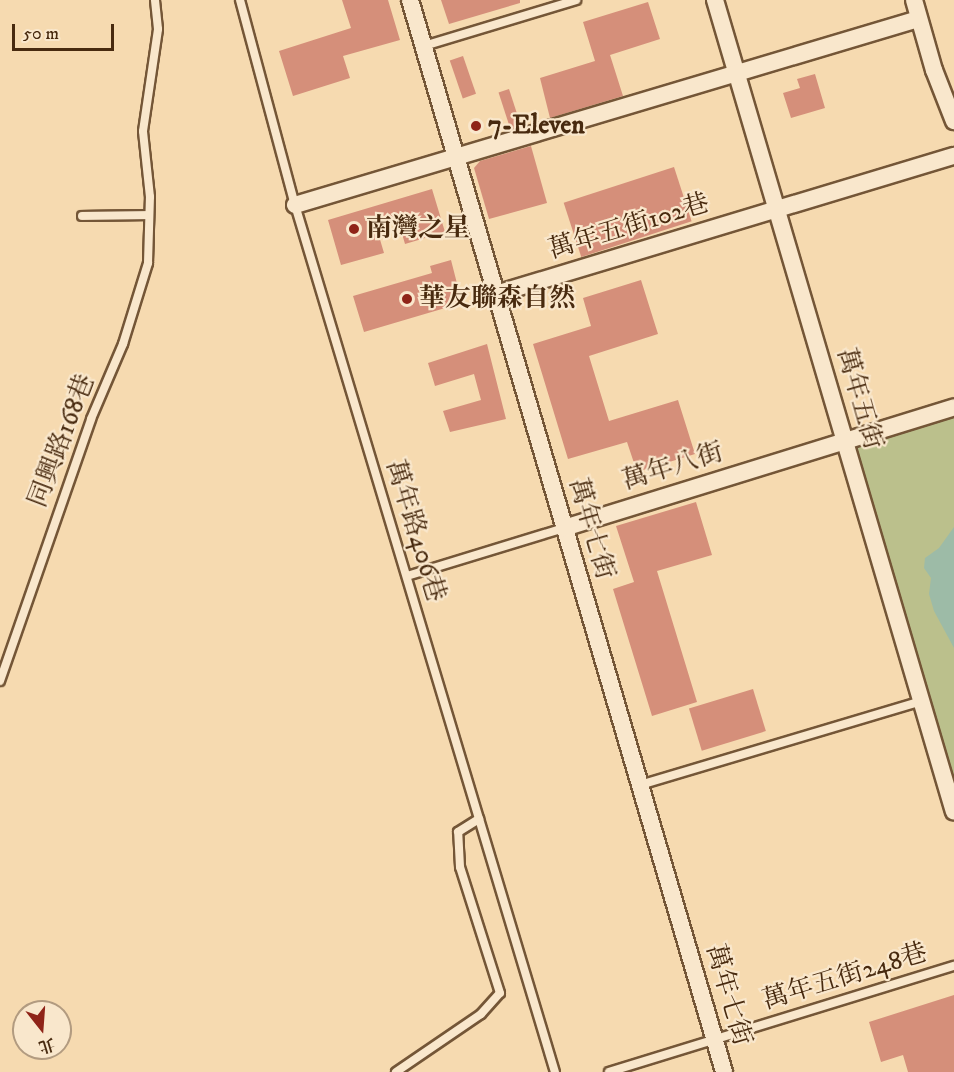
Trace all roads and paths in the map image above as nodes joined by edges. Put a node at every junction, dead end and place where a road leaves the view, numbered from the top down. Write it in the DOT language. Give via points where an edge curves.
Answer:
graph roads {
  1 [pos="155,0"];
  2 [pos="240,0"];
  3 [pos="410,0"];
  4 [pos="576,0"];
  5 [pos="715,0"];
  6 [pos="914,0"];
  7 [pos="918,19"];
  8 [pos="424,46"];
  9 [pos="737,74"];
  10 [pos="954,121"];
  11 [pos="954,156"];
  12 [pos="456,158"];
  13 [pos="295,205"];
  14 [pos="776,208"];
  15 [pos="149,215"];
  16 [pos="82,216"];
  17 [pos="496,294"];
  18 [pos="954,407"];
  19 [pos="845,441"];
  20 [pos="564,528"];
  21 [pos="407,576"];
  22 [pos="0,681"];
  23 [pos="921,701"];
  24 [pos="640,785"];
  25 [pos="954,812"];
  26 [pos="479,819"];
  27 [pos="954,966"];
  28 [pos="714,1040"];
  29 [pos="396,1072"];
  30 [pos="555,1072"];
  31 [pos="609,1072"];
  32 [pos="724,1072"];
  1 -- 15 [label="lane, 同興路168巷" via="158,29 143,131"];
  2 -- 13 [label="lane, 萬年路406巷"];
  3 -- 8 [label="street, 萬年七街"];
  4 -- 8 [label="lane"];
  5 -- 9 [label="street, 萬年五街"];
  6 -- 7 [label="street"];
  7 -- 9 [label="street"];
  7 -- 10 [label="street"];
  8 -- 12 [label="street, 萬年七街"];
  9 -- 12 [label="street"];
  9 -- 14 [label="street, 萬年五街"];
  11 -- 14 [label="street, 萬年五街102巷"];
  12 -- 13 [label="street"];
  12 -- 17 [label="street, 萬年七街"];
  13 -- 21 [label="lane, 萬年路406巷"];
  14 -- 17 [label="street, 萬年五街102巷"];
  14 -- 19 [label="street, 萬年五街"];
  15 -- 16 [label="lane"];
  15 -- 22 [label="lane, 同興路168巷" via="148,263 123,344 91,419"];
  17 -- 20 [label="street, 萬年七街"];
  18 -- 19 [label="street, 萬年八街"];
  19 -- 20 [label="street, 萬年八街"];
  19 -- 23 [label="street, 萬年五街"];
  20 -- 21 [label="lane, 萬年八街"];
  20 -- 24 [label="street, 萬年七街"];
  21 -- 26 [label="lane, 萬年路406巷"];
  23 -- 24 [label="lane"];
  23 -- 25 [label="street, 萬年五街"];
  24 -- 28 [label="street, 萬年七街"];
  26 -- 29 [label="lane" via="458,832 460,867 500,993 481,1014"];
  26 -- 30 [label="lane, 萬年路406巷"];
  27 -- 28 [label="lane, 萬年五街248巷"];
  28 -- 31 [label="lane, 萬年五街248巷"];
  28 -- 32 [label="street, 萬年七街"];
}
